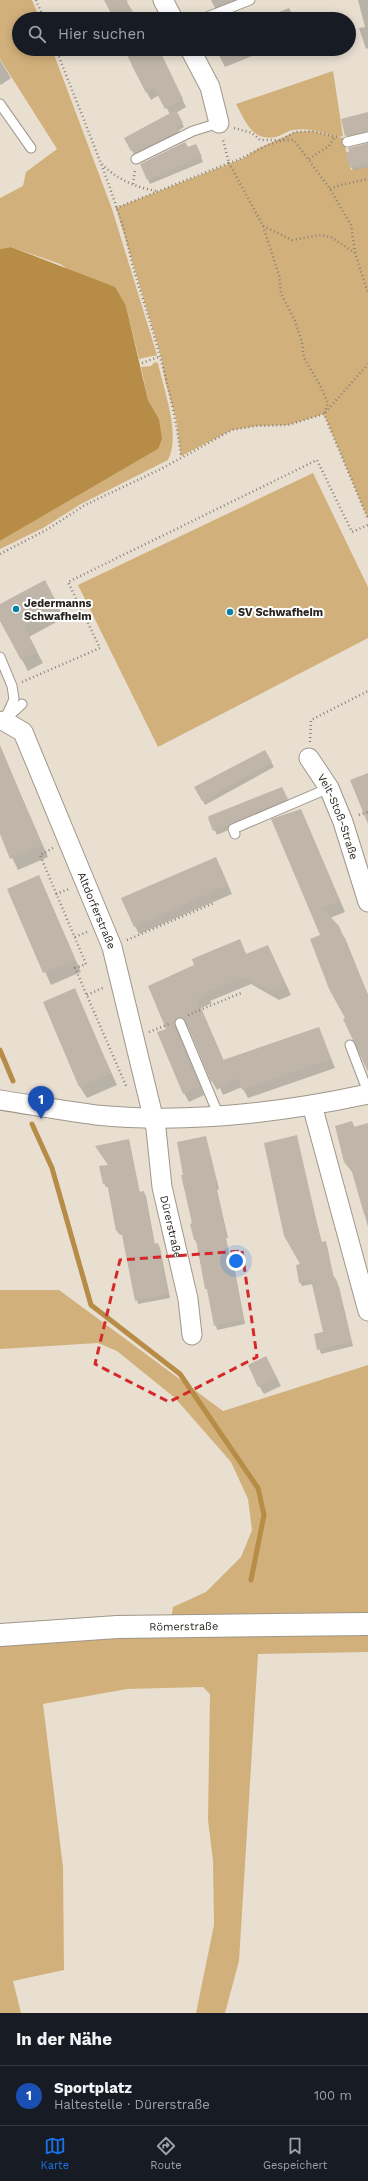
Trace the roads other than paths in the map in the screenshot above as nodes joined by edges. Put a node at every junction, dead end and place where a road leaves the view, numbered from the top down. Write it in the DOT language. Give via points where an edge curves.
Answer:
graph roads {
  1 [pos="163,0"];
  2 [pos="250,0"];
  3 [pos="169,12"];
  4 [pos="220,12"];
  5 [pos="194,56"];
  6 [pos="0,104"];
  7 [pos="219,123"];
  8 [pos="368,137"];
  9 [pos="347,142"];
  10 [pos="31,148"];
  11 [pos="136,159"];
  12 [pos="0,657"];
  13 [pos="22,704"];
  14 [pos="4,721"];
  15 [pos="309,758"];
  16 [pos="329,788"];
  17 [pos="235,834"];
  18 [pos="368,902"];
  19 [pos="180,1023"];
  20 [pos="350,1045"];
  21 [pos="368,1093"];
  22 [pos="0,1100"];
  23 [pos="312,1105"];
  24 [pos="219,1116"];
  25 [pos="153,1117"];
  26 [pos="368,1311"];
  27 [pos="192,1335"];
  28 [pos="368,1624"];
  29 [pos="0,1635"];
  1 -- 3 [label="street"];
  2 -- 4 [label="lane"];
  5 -- 7 [label="street" via="210,87"];
  6 -- 10 [label="lane"];
  7 -- 11 [label="lane" via="193,131"];
  8 -- 9 [label="lane"];
  12 -- 14 [label="lane" via="14,698"];
  13 -- 14 [label="lane"];
  14 -- 25 [label="street, Altdorferstraße" via="23,732 73,838 112,947"];
  15 -- 16 [label="street, Veit-Stoß-Straße"];
  16 -- 17 [label="lane" via="233,829"];
  16 -- 18 [label="street, Veit-Stoß-Straße" via="343,822"];
  19 -- 24 [label="lane"];
  20 -- 21 [label="lane"];
  21 -- 23 [label="street"];
  22 -- 25 [label="street" via="97,1115"];
  23 -- 24 [label="street"];
  23 -- 26 [label="street"];
  24 -- 25 [label="street"];
  25 -- 27 [label="street, Dürerstraße" via="162,1187 188,1299"];
  28 -- 29 [label="street, Römerstraße" via="117,1627"];
}
